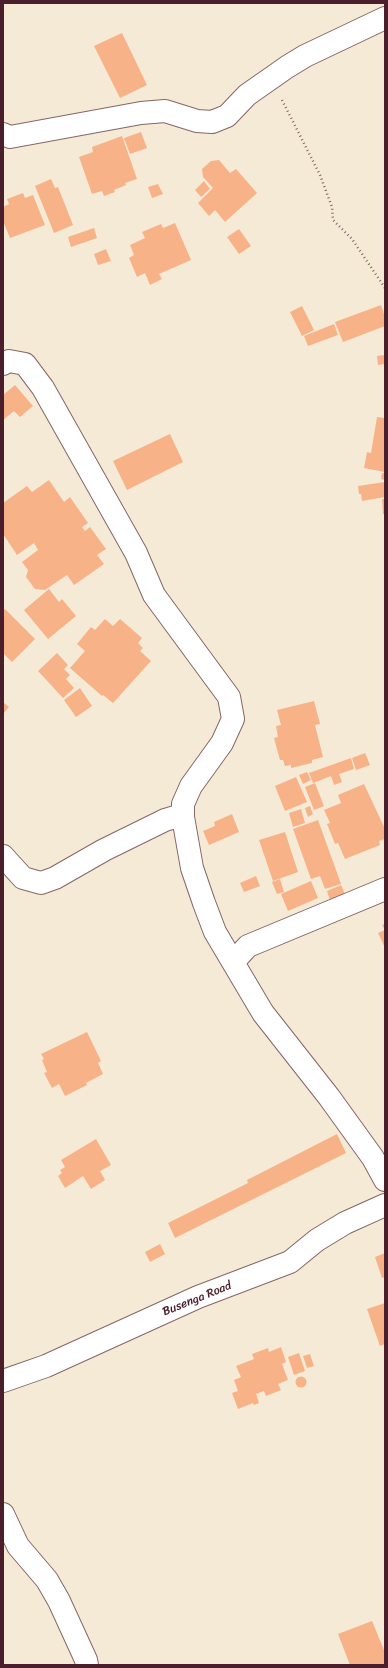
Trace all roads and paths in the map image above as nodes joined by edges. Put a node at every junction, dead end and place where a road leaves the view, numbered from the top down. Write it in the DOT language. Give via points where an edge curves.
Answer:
graph roads {
  1 [pos="385,18"];
  2 [pos="270,79"];
  3 [pos="3,134"];
  4 [pos="385,288"];
  5 [pos="3,364"];
  6 [pos="183,817"];
  7 [pos="3,856"];
  8 [pos="385,889"];
  9 [pos="233,962"];
  10 [pos="385,1180"];
  11 [pos="385,1205"];
  12 [pos="3,1381"];
  13 [pos="3,1514"];
  14 [pos="87,1665"];
  1 -- 2 [label="street" via="305,56"];
  2 -- 3 [label="street" via="248,95 227,116 212,122 197,121 165,111 141,112 10,137"];
  2 -- 4 [label="path" via="320,174 332,207 332,220 352,239"];
  5 -- 6 [label="street" via="9,361 25,364 43,388 136,554 154,595 229,697 233,719 222,743 191,786 183,804"];
  6 -- 7 [label="street" via="165,820 104,850 56,878 40,883 23,878"];
  6 -- 9 [label="street" via="192,868 204,903 215,932"];
  8 -- 9 [label="street" via="248,946"];
  9 -- 10 [label="street" via="263,1012 329,1097 373,1158"];
  11 -- 12 [label="street, Busenga Road" via="317,1240 290,1262 198,1297 46,1366"];
  13 -- 14 [label="street" via="18,1546 47,1580 59,1601"];
}
